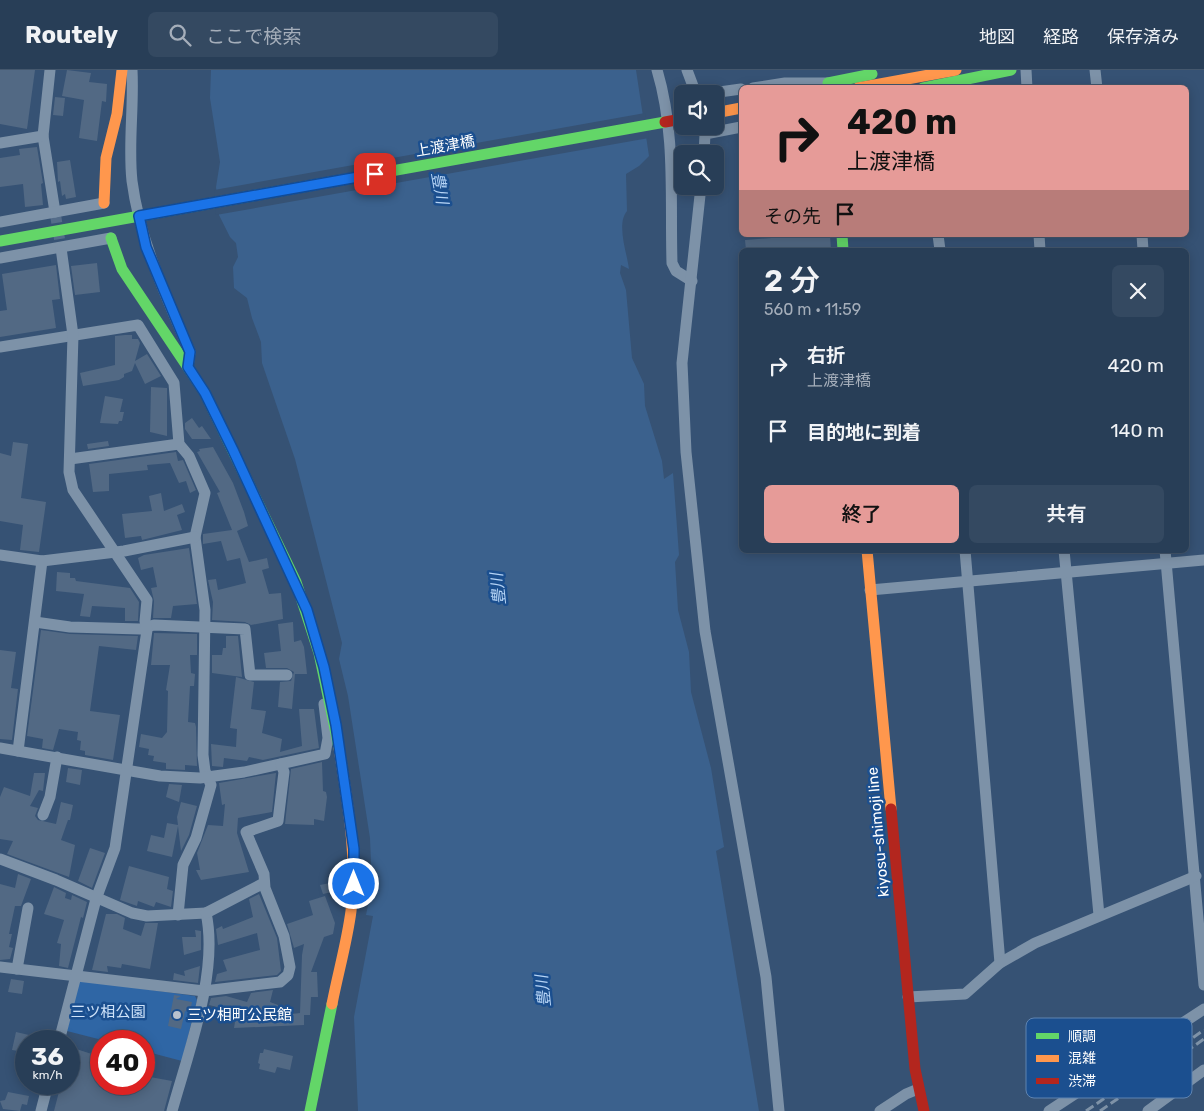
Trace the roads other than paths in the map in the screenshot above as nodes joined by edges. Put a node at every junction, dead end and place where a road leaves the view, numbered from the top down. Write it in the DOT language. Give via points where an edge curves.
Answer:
graph roads {
  1 [pos="50,70"];
  2 [pos="122,70"];
  3 [pos="132,70"];
  4 [pos="657,70"];
  5 [pos="687,70"];
  6 [pos="826,70"];
  7 [pos="895,70"];
  8 [pos="956,70"];
  9 [pos="1012,70"];
  10 [pos="1026,70"];
  11 [pos="1095,70"];
  12 [pos="693,85"];
  13 [pos="772,85"];
  14 [pos="828,85"];
  15 [pos="874,85"];
  16 [pos="935,85"];
  17 [pos="1027,85"];
  18 [pos="1097,85"];
  19 [pos="739,89"];
  20 [pos="724,91"];
  21 [pos="739,108"];
  22 [pos="724,111"];
  23 [pos="674,120"];
  24 [pos="666,122"];
  25 [pos="739,127"];
  26 [pos="43,136"];
  27 [pos="0,143"];
  28 [pos="704,145"];
  29 [pos="699,195"];
  30 [pos="104,202"];
  31 [pos="55,212"];
  32 [pos="141,216"];
  33 [pos="0,222"];
  34 [pos="111,238"];
  35 [pos="0,241"];
  36 [pos="61,248"];
  37 [pos="0,258"];
  38 [pos="692,281"];
  39 [pos="73,335"];
  40 [pos="0,347"];
  41 [pos="188,367"];
  42 [pos="179,444"];
  43 [pos="70,459"];
  44 [pos="195,537"];
  45 [pos="114,552"];
  46 [pos="867,553"];
  47 [pos="965,553"];
  48 [pos="1064,553"];
  49 [pos="1165,553"];
  50 [pos="0,555"];
  51 [pos="42,560"];
  52 [pos="1204,560"];
  53 [pos="1166,564"];
  54 [pos="1066,573"];
  55 [pos="967,581"];
  56 [pos="870,590"];
  57 [pos="35,622"];
  58 [pos="146,626"];
  59 [pos="206,628"];
  60 [pos="324,667"];
  61 [pos="288,675"];
  62 [pos="0,748"];
  63 [pos="18,751"];
  64 [pos="57,757"];
  65 [pos="281,764"];
  66 [pos="127,769"];
  67 [pos="208,778"];
  68 [pos="44,815"];
  69 [pos="0,859"];
  70 [pos="1196,876"];
  71 [pos="264,883"];
  72 [pos="96,899"];
  73 [pos="28,908"];
  74 [pos="206,913"];
  75 [pos="1099,914"];
  76 [pos="178,915"];
  77 [pos="1000,963"];
  78 [pos="0,967"];
  79 [pos="17,969"];
  80 [pos="75,976"];
  81 [pos="1204,985"];
  82 [pos="204,991"];
  83 [pos="908,997"];
  84 [pos="1204,1009"];
  85 [pos="1190,1018"];
  86 [pos="62,1030"];
  87 [pos="1204,1070"];
  88 [pos="1192,1079"];
  89 [pos="918,1090"];
  90 [pos="45,1095"];
  91 [pos="1069,1098"];
  92 [pos="1166,1098"];
  93 [pos="41,1111"];
  94 [pos="172,1111"];
  95 [pos="310,1111"];
  96 [pos="780,1111"];
  97 [pos="880,1111"];
  98 [pos="924,1111"];
  99 [pos="1049,1111"];
  100 [pos="1148,1111"];
  1 -- 26 [label="street"];
  2 -- 30 [label="main road" via="117,114 106,158"];
  3 -- 32 [label="street" via="132,182"];
  4 -- 24 [label="street" via="663,88"];
  5 -- 12 [label="street"];
  6 -- 14 [label="main road"];
  7 -- 14 [label="main road"];
  8 -- 15 [label="main road"];
  9 -- 16 [label="main road"];
  10 -- 17 [label="street"];
  11 -- 18 [label="street"];
  13 -- 14 [label="street"];
  19 -- 20 [label="street"];
  21 -- 22 [label="main road"];
  23 -- 24 [label="main road, 上渡津橋, bridge"];
  24 -- 32 [label="main road, 上渡津橋"];
  24 -- 38 [label="street" via="671,151 672,263 676,271"];
  25 -- 28 [label="street" via="705,134"];
  26 -- 27 [label="street"];
  26 -- 31 [label="street"];
  29 -- 38 [label="street"];
  30 -- 31 [label="street"];
  31 -- 33 [label="street"];
  32 -- 35 [label="main road, 上渡津橋"];
  32 -- 41 [label="street" via="146,247 190,352"];
  34 -- 36 [label="street"];
  34 -- 41 [label="main road" via="122,268"];
  36 -- 37 [label="street"];
  36 -- 39 [label="street"];
  38 -- 96 [label="street" via="682,363 687,462 705,631 766,977"];
  39 -- 40 [label="street"];
  39 -- 42 [label="street" via="138,325 174,383"];
  39 -- 43 [label="street"];
  41 -- 60 [label="main road" via="205,393 296,582"];
  42 -- 43 [label="street"];
  42 -- 44 [label="street" via="189,456 206,493"];
  43 -- 45 [label="street" via="73,490"];
  44 -- 45 [label="street"];
  44 -- 59 [label="street"];
  45 -- 51 [label="street"];
  45 -- 58 [label="street" via="147,600"];
  46 -- 56 [label="main road, kiyosu-shimoji line"];
  47 -- 55 [label="street"];
  48 -- 54 [label="street"];
  49 -- 53 [label="street"];
  50 -- 51 [label="street"];
  51 -- 57 [label="street"];
  52 -- 53 [label="street"];
  53 -- 54 [label="street"];
  53 -- 70 [label="street"];
  54 -- 55 [label="street"];
  54 -- 75 [label="street"];
  55 -- 56 [label="street"];
  55 -- 77 [label="street"];
  56 -- 83 [label="main road, kiyosu-shimoji line"];
  57 -- 58 [label="street" via="83,628 140,629"];
  57 -- 63 [label="street"];
  58 -- 59 [label="street"];
  58 -- 66 [label="street"];
  59 -- 61 [label="street" via="245,629 250,675"];
  59 -- 67 [label="street" via="203,754"];
  60 -- 65 [label="street" via="321,680 328,749 321,755"];
  60 -- 95 [label="main road" via="354,849 354,884"];
  62 -- 63 [label="street"];
  63 -- 64 [label="street"];
  64 -- 66 [label="street"];
  64 -- 68 [label="street"];
  65 -- 67 [label="street"];
  65 -- 71 [label="street" via="284,772 278,821 246,832 264,874"];
  66 -- 67 [label="street" via="160,776"];
  66 -- 72 [label="street" via="115,848"];
  67 -- 76 [label="street" via="211,785 207,802 196,838 183,865"];
  69 -- 72 [label="street"];
  70 -- 75 [label="street"];
  70 -- 81 [label="street"];
  71 -- 74 [label="street"];
  71 -- 82 [label="street" via="284,936 290,967 288,975 280,982"];
  72 -- 76 [label="street" via="147,916"];
  72 -- 80 [label="street"];
  73 -- 79 [label="street"];
  74 -- 76 [label="street"];
  74 -- 82 [label="street" via="210,961"];
  75 -- 77 [label="street"];
  77 -- 83 [label="street" via="965,994"];
  78 -- 79 [label="street"];
  79 -- 80 [label="street"];
  80 -- 82 [label="street"];
  80 -- 86 [label="street"];
  82 -- 94 [label="street"];
  83 -- 89 [label="main road, kiyosu-shimoji line"];
  84 -- 85 [label="street"];
  87 -- 88 [label="street"];
  89 -- 97 [label="street"];
  89 -- 98 [label="main road, kiyosu-shimoji line"];
  90 -- 93 [label="street"];
  91 -- 99 [label="street"];
  92 -- 100 [label="street"];
}
